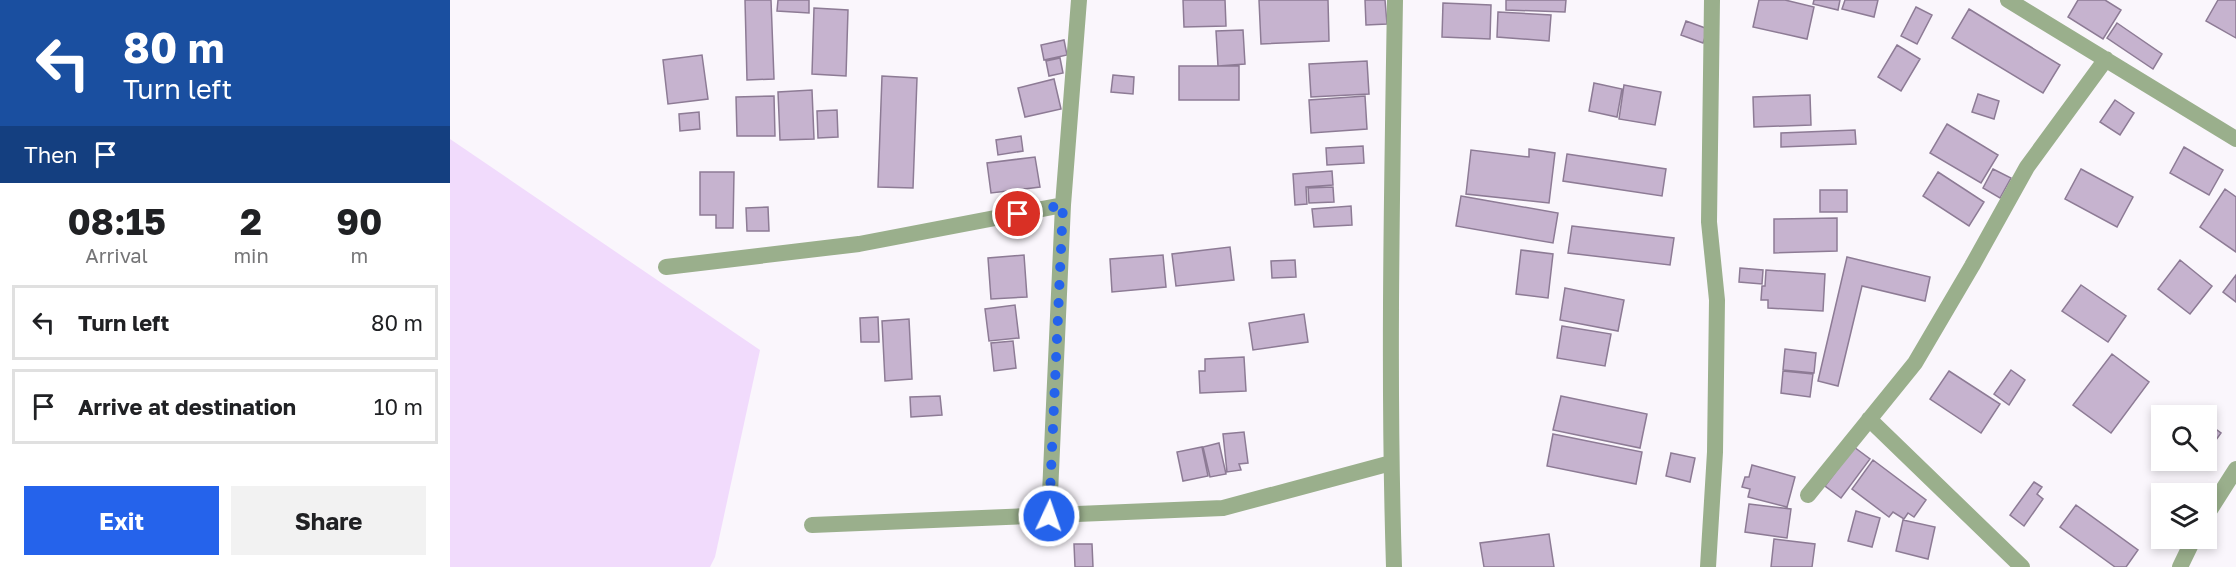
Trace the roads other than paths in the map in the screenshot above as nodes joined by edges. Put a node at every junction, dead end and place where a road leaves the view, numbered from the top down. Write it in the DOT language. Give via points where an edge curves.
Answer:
graph roads {
  1 [pos="1079,0"];
  2 [pos="1395,0"];
  3 [pos="1712,0"];
  4 [pos="2008,0"];
  5 [pos="2106,58"];
  6 [pos="2236,139"];
  7 [pos="1063,205"];
  8 [pos="666,267"];
  9 [pos="1869,419"];
  10 [pos="1391,463"];
  11 [pos="2236,469"];
  12 [pos="1808,495"];
  13 [pos="2217,499"];
  14 [pos="1049,516"];
  15 [pos="812,525"];
  16 [pos="2189,549"];
  17 [pos="1394,567"];
  18 [pos="1708,567"];
  19 [pos="2022,567"];
  20 [pos="2180,567"];
  1 -- 7 [label="street"];
  2 -- 10 [label="street"];
  3 -- 18 [label="street" via="1709,222 1717,300 1715,452"];
  4 -- 5 [label="street"];
  5 -- 6 [label="street"];
  5 -- 9 [label="street" via="2027,167 1915,363"];
  7 -- 8 [label="street" via="859,244"];
  7 -- 14 [label="street"];
  9 -- 12 [label="street"];
  9 -- 19 [label="street"];
  10 -- 14 [label="street" via="1223,508"];
  10 -- 17 [label="street"];
  11 -- 13 [label="street"];
  14 -- 15 [label="street"];
  16 -- 20 [label="street"];
}
